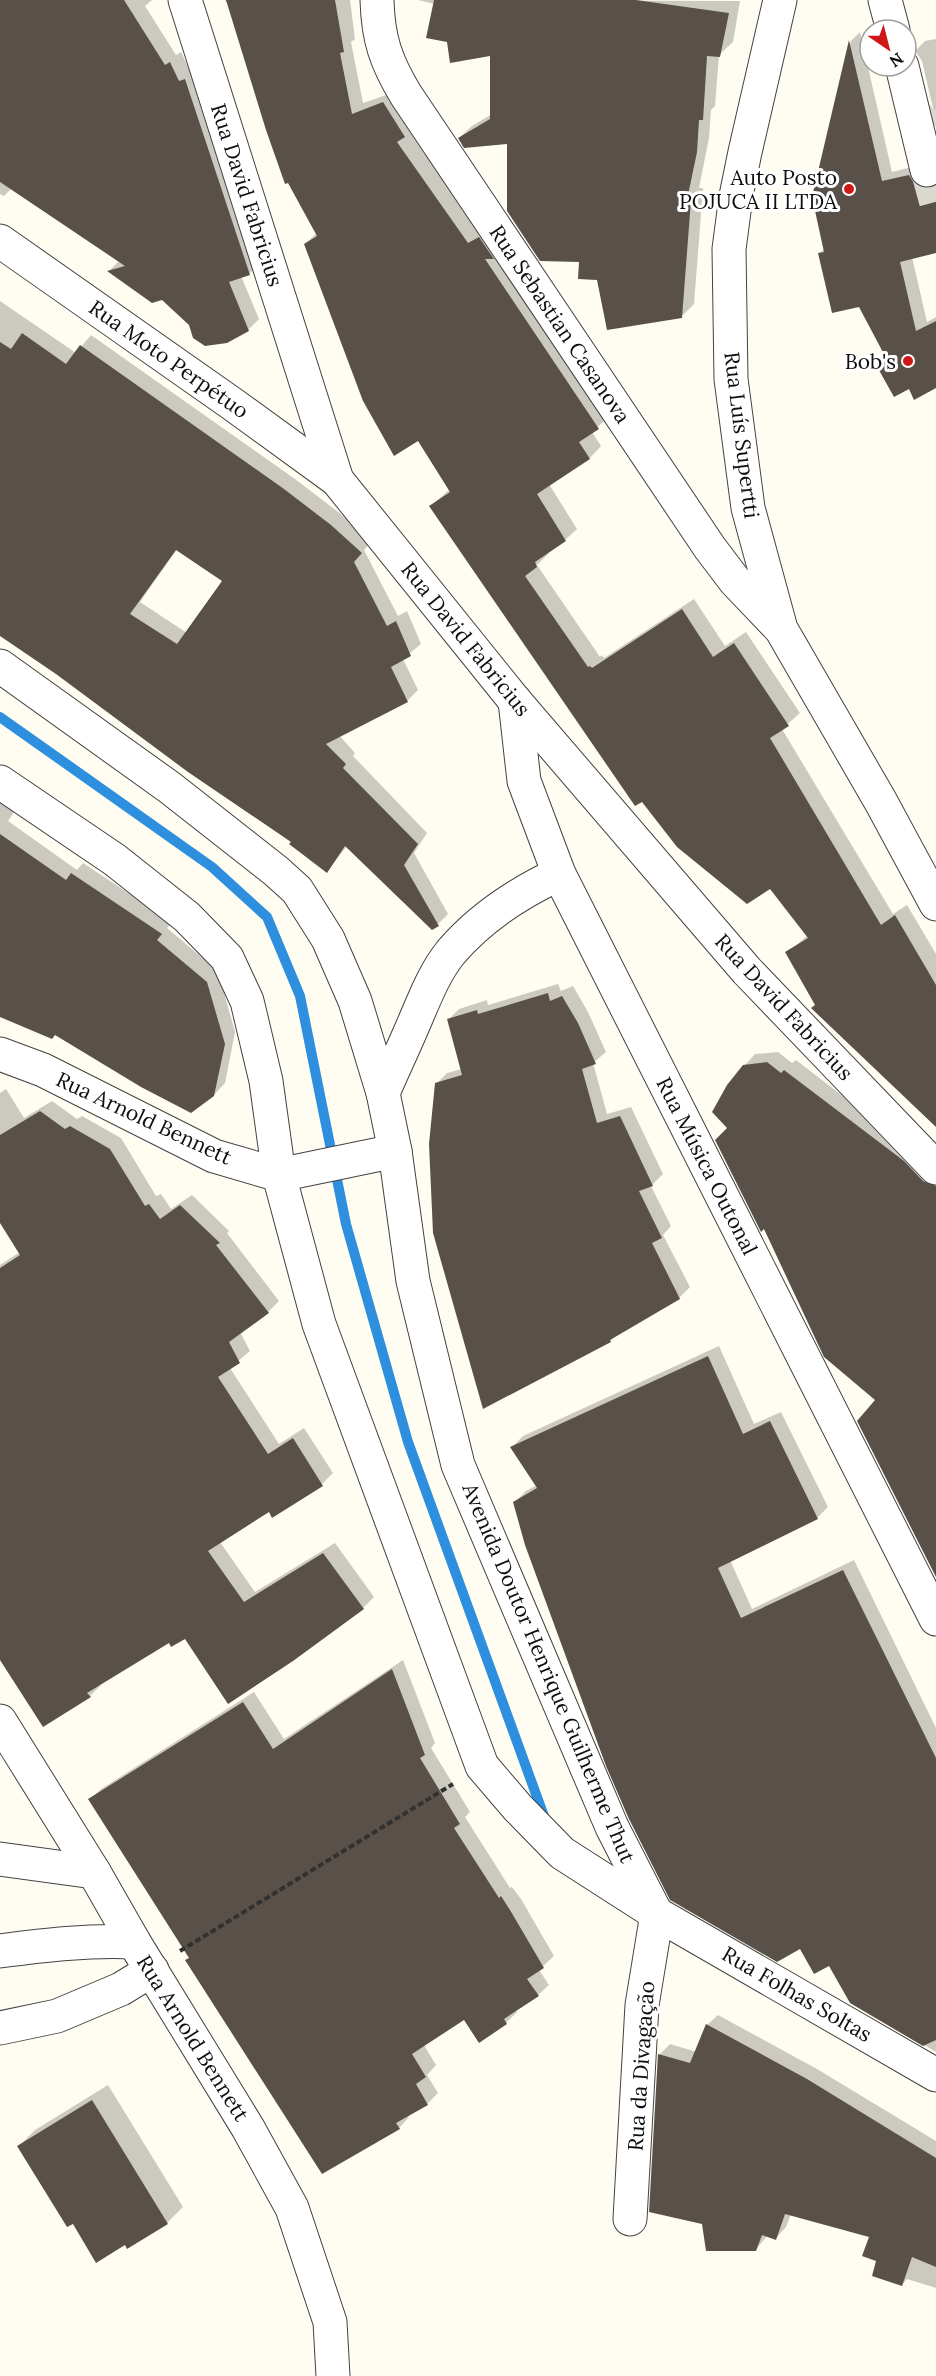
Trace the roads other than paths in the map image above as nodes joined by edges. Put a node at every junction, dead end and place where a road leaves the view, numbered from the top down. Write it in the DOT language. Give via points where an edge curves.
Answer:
graph roads {
  1 [pos="185,0"];
  2 [pos="377,0"];
  3 [pos="780,0"];
  4 [pos="885,0"];
  5 [pos="890,18"];
  6 [pos="906,78"];
  7 [pos="927,170"];
  8 [pos="0,241"];
  9 [pos="337,480"];
  10 [pos="781,629"];
  11 [pos="0,666"];
  12 [pos="515,701"];
  13 [pos="0,782"];
  14 [pos="559,874"];
  15 [pos="936,904"];
  16 [pos="0,1054"];
  17 [pos="383,1093"];
  18 [pos="395,1151"];
  19 [pos="936,1168"];
  20 [pos="294,1172"];
  21 [pos="936,1619"];
  22 [pos="0,1721"];
  23 [pos="0,1859"];
  24 [pos="94,1872"];
  25 [pos="657,1914"];
  26 [pos="134,1942"];
  27 [pos="0,1951"];
  28 [pos="152,1970"];
  29 [pos="0,2028"];
  30 [pos="936,2075"];
  31 [pos="630,2218"];
  32 [pos="333,2376"];
  1 -- 9 [label="street, Rua David Fabricius"];
  2 -- 10 [label="street, Rua Sebastian Casanova" via="386,60 406,95 710,548"];
  3 -- 10 [label="street, Rua Luís Supertti" via="736,195 729,249 729,304 731,379 748,508"];
  4 -- 5 [label="street"];
  6 -- 7 [label="street" via="923,124"];
  8 -- 9 [label="street, Rua Moto Perpétuo"];
  9 -- 12 [label="street, Rua David Fabricius"];
  10 -- 15 [label="street, Rua Luís Supertti"];
  11 -- 17 [label="street, Avenida Doutor Henrique Guilherme Thut" via="170,787 297,890 328,939 355,1001"];
  12 -- 14 [label="street, Rua Música Outonal" via="524,781"];
  12 -- 19 [label="street, Rua David Fabricius" via="747,971"];
  13 -- 20 [label="street, Avenida Doutor Henrique Guilherme Thut" via="115,860 187,917 227,958 247,1001"];
  14 -- 17 [label="street" via="522,891 450,953 423,999"];
  14 -- 21 [label="street, Rua Música Outonal"];
  16 -- 20 [label="street, Rua Arnold Bennett" via="43,1071 214,1156"];
  17 -- 18 [label="street, Avenida Doutor Henrique Guilherme Thut"];
  18 -- 20 [label="street, Rua Arnold Bennett"];
  18 -- 25 [label="street, Avenida Doutor Henrique Guilherme Thut" via="413,1281 458,1465 612,1827"];
  20 -- 25 [label="street, Avenida Doutor Henrique Guilherme Thut" via="319,1324 482,1766 562,1854"];
  22 -- 24 [label="street, Rua Arnold Bennett"];
  23 -- 24 [label="street"];
  24 -- 26 [label="street, Rua Arnold Bennett"];
  25 -- 30 [label="street, Rua Folhas Soltas"];
  25 -- 31 [label="street, Rua da Divagação" via="642,2005"];
  26 -- 27 [label="street" via="98,1940"];
  26 -- 28 [label="street, Rua Arnold Bennett"];
  28 -- 29 [label="street" via="121,1989 57,2016"];
  28 -- 32 [label="street, Rua Arnold Bennett" via="292,2208 330,2322"];
}
